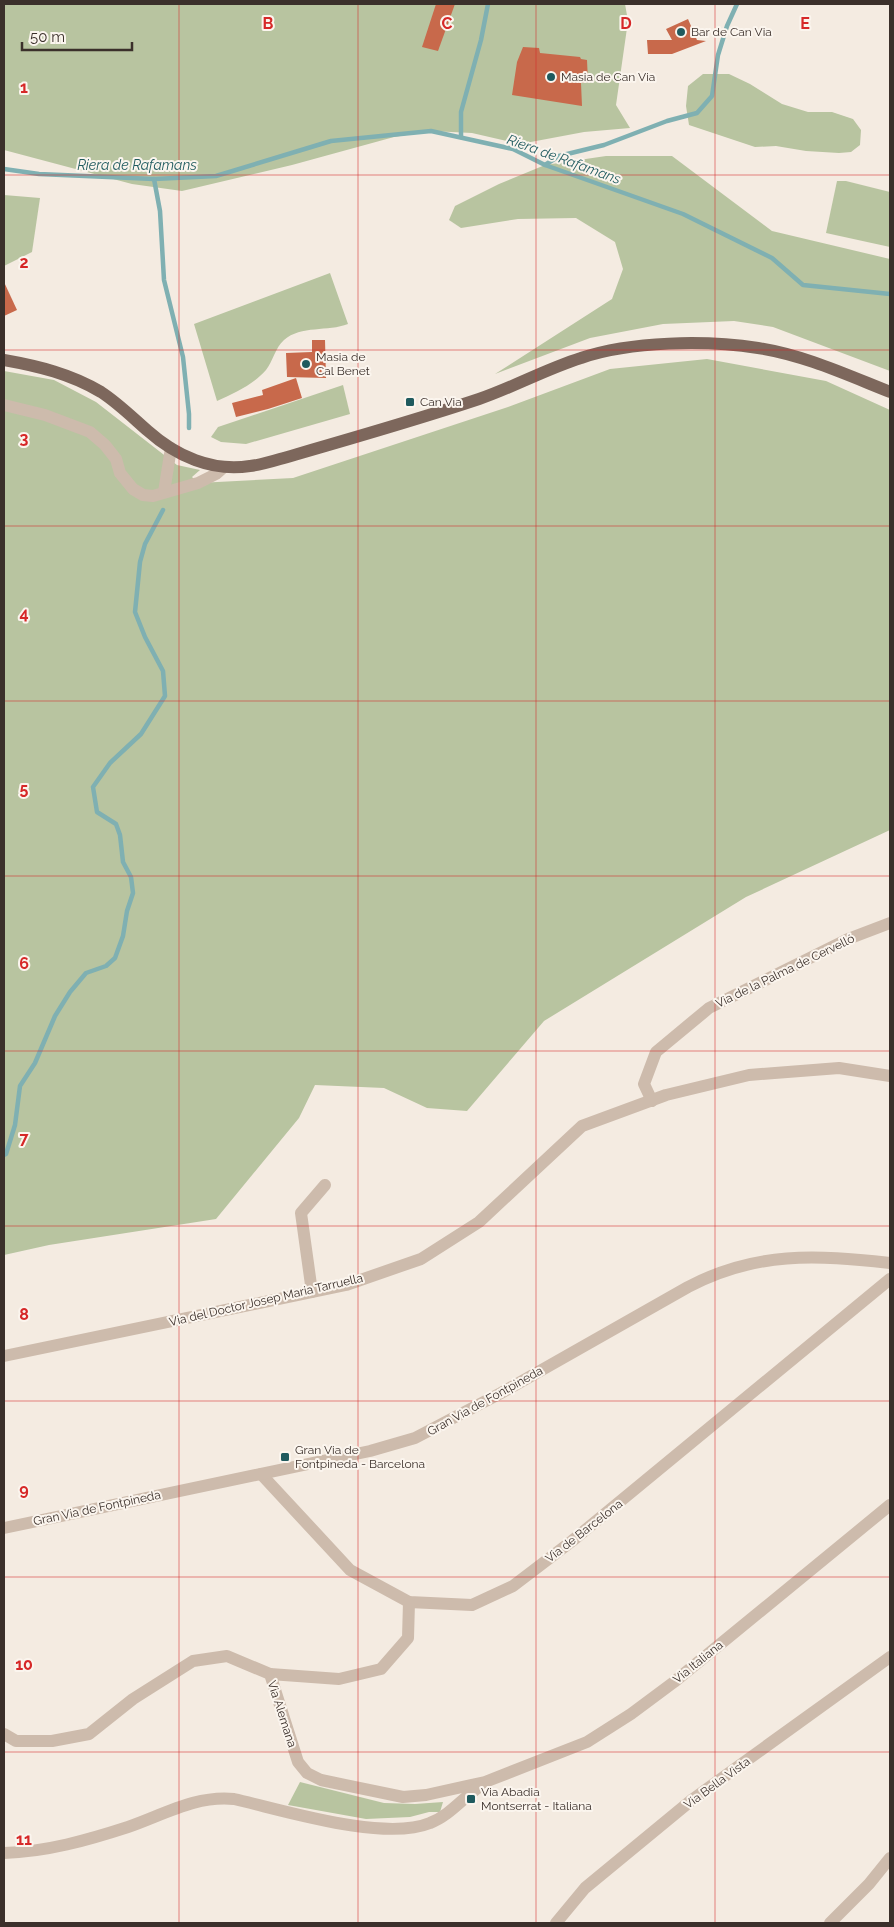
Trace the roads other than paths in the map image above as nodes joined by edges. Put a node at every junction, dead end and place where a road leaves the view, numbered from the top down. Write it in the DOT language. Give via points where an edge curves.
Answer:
graph roads {
  1 [pos="4,360"];
  2 [pos="890,392"];
  3 [pos="4,405"];
  4 [pos="170,448"];
  5 [pos="224,467"];
  6 [pos="164,492"];
  7 [pos="890,923"];
  8 [pos="890,1076"];
  9 [pos="652,1100"];
  10 [pos="326,1185"];
  11 [pos="890,1264"];
  12 [pos="890,1278"];
  13 [pos="312,1292"];
  14 [pos="4,1356"];
  15 [pos="262,1474"];
  16 [pos="890,1506"];
  17 [pos="4,1528"];
  18 [pos="409,1602"];
  19 [pos="890,1657"];
  20 [pos="270,1674"];
  21 [pos="4,1734"];
  22 [pos="484,1782"];
  23 [pos="4,1853"];
  24 [pos="890,1858"];
  25 [pos="556,1923"];
  26 [pos="830,1923"];
  1 -- 4 [label="main road" via="58,372 84,382"];
  2 -- 5 [label="main road" via="786,353 714,344 640,346 580,358 484,397 280,459 249,466"];
  3 -- 6 [label="street" via="45,414 90,432 116,459 120,473 132,489 153,496"];
  4 -- 5 [label="main road" via="203,463"];
  4 -- 6 [label="street"];
  5 -- 6 [label="street" via="198,483"];
  7 -- 9 [label="street, Via de la Palma de Cervelló" via="848,939 710,1008 656,1052 644,1084"];
  8 -- 9 [label="street, Via del Doctor Josep Maria Tarruella" via="839,1068 749,1075"];
  9 -- 13 [label="street, Via del Doctor Josep Maria Tarruella" via="582,1126 479,1222 421,1259 346,1285"];
  10 -- 13 [label="street" via="301,1213"];
  11 -- 15 [label="street, Gran Via de Fontpineda" via="814,1257 759,1262 711,1274 415,1438"];
  12 -- 18 [label="street, Via de Barcelona" via="695,1441 513,1586 472,1605"];
  13 -- 14 [label="street, Via del Doctor Josep Maria Tarruella"];
  15 -- 17 [label="street, Gran Via de Fontpineda"];
  15 -- 18 [label="street, Via de Barcelona" via="350,1570"];
  16 -- 22 [label="street, Via Italiana" via="631,1714 587,1742"];
  18 -- 20 [label="street" via="408,1638 381,1669 339,1679"];
  19 -- 25 [label="street, Via Bella Vista" via="693,1799 586,1888"];
  20 -- 21 [label="street, Via Alemana" via="227,1656 193,1661 133,1699 89,1734 52,1742 16,1741"];
  20 -- 22 [label="street, Via Alemana" via="298,1762 307,1773 321,1780 403,1797"];
  22 -- 23 [label="street" via="443,1817 413,1828 387,1830 351,1826 234,1799 206,1798 76,1843"];
  24 -- 26 [label="street"];
}
